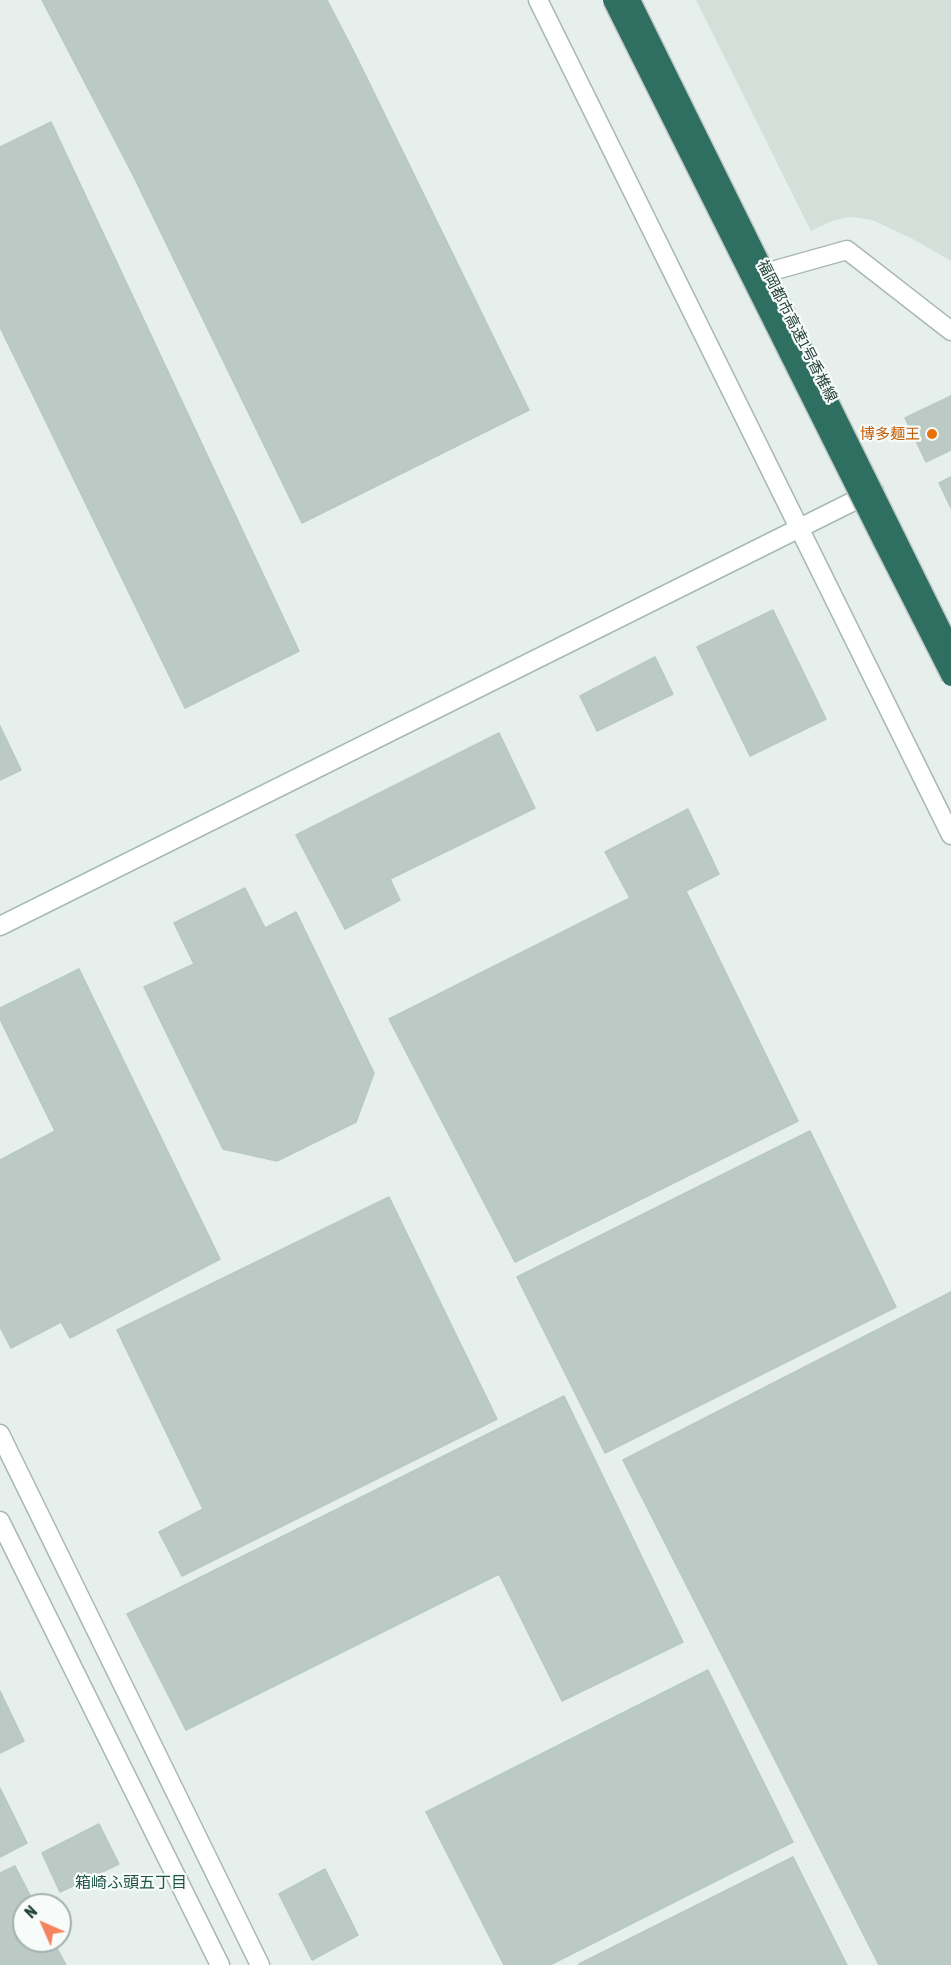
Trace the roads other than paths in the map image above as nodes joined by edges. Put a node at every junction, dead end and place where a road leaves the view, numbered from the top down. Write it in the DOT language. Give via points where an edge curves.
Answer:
graph roads {
  1 [pos="538,0"];
  2 [pos="612,0"];
  3 [pos="632,0"];
  4 [pos="639,0"];
  5 [pos="772,271"];
  6 [pos="951,331"];
  7 [pos="879,489"];
  8 [pos="799,528"];
  9 [pos="951,635"];
  10 [pos="951,648"];
  11 [pos="951,676"];
  12 [pos="951,835"];
  13 [pos="0,926"];
  14 [pos="0,1434"];
  15 [pos="0,1521"];
  16 [pos="220,1965"];
  17 [pos="260,1965"];
  1 -- 8 [label="street"];
  2 -- 11 [label="highway, 福岡都市高速1号香椎線, bridge"];
  3 -- 10 [label="highway, 福岡都市高速1号香椎線, bridge"];
  4 -- 5 [label="street"];
  5 -- 6 [label="street" via="847,250"];
  5 -- 7 [label="street"];
  7 -- 8 [label="street"];
  7 -- 9 [label="street"];
  8 -- 12 [label="street"];
  8 -- 13 [label="street"];
  14 -- 17 [label="street"];
  15 -- 16 [label="street"];
}
